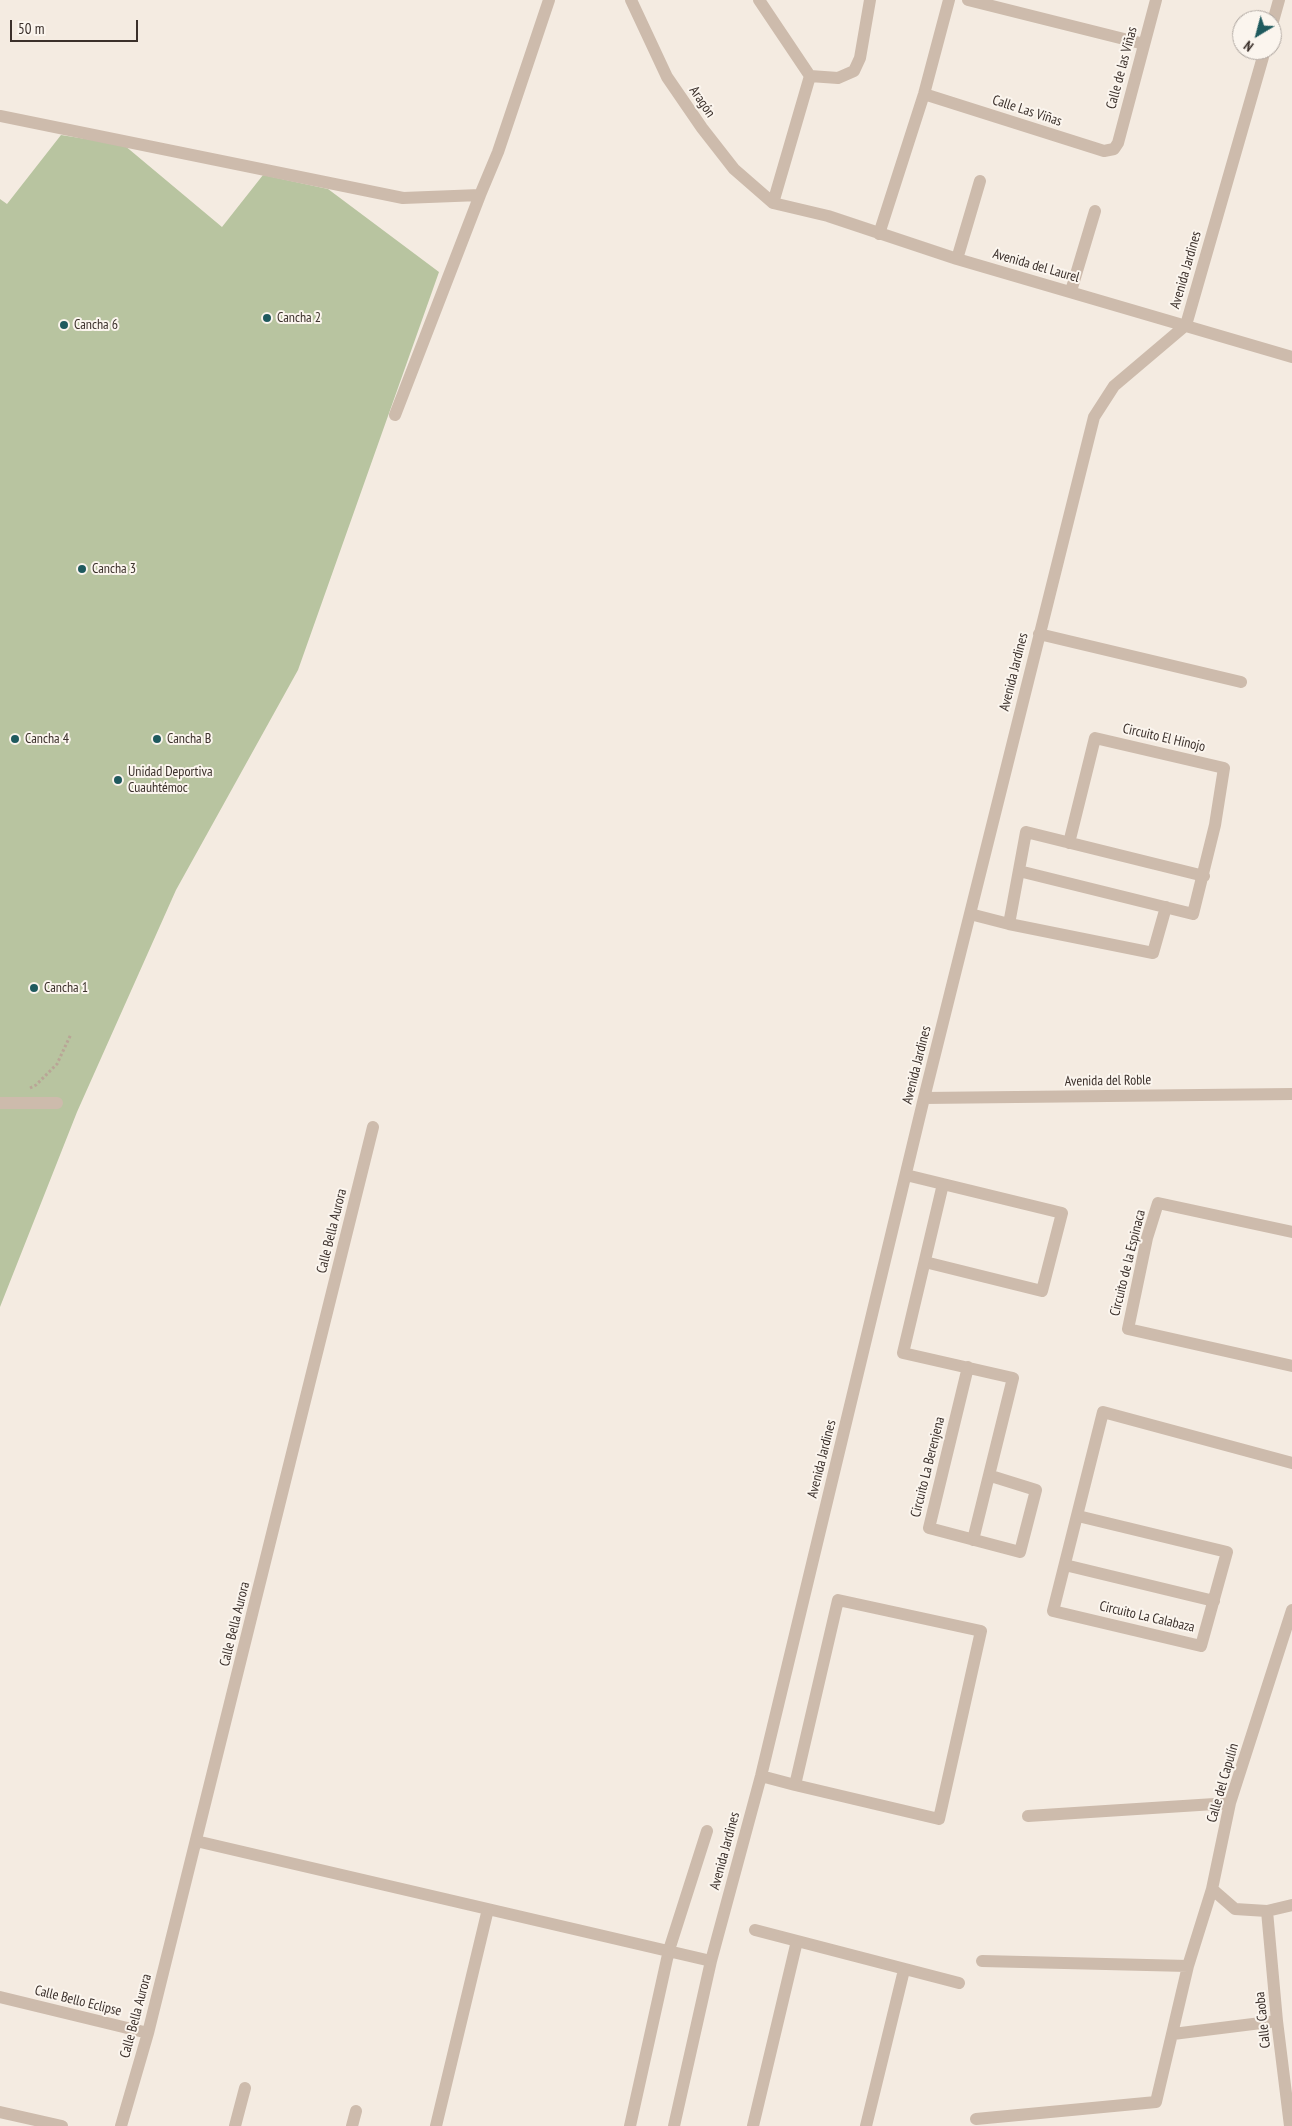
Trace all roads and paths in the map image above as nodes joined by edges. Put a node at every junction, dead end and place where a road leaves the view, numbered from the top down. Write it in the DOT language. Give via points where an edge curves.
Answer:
graph roads {
  1 [pos="549,0"];
  2 [pos="631,0"];
  3 [pos="759,0"];
  4 [pos="870,0"];
  5 [pos="949,0"];
  6 [pos="968,0"];
  7 [pos="1156,0"];
  8 [pos="1144,44"];
  9 [pos="1262,60"];
  10 [pos="810,76"];
  11 [pos="924,94"];
  12 [pos="0,116"];
  13 [pos="1118,143"];
  14 [pos="980,181"];
  15 [pos="480,195"];
  16 [pos="773,202"];
  17 [pos="1095,211"];
  18 [pos="879,234"];
  19 [pos="957,259"];
  20 [pos="1071,291"];
  21 [pos="1186,325"];
  22 [pos="1292,357"];
  23 [pos="395,415"];
  24 [pos="1039,634"];
  25 [pos="1241,682"];
  26 [pos="1069,842"];
  27 [pos="1019,871"];
  28 [pos="1204,876"];
  29 [pos="1166,906"];
  30 [pos="970,914"];
  31 [pos="1009,924"];
  32 [pos="71,1034"];
  33 [pos="28,1088"];
  34 [pos="1292,1094"];
  35 [pos="924,1098"];
  36 [pos="56,1102"];
  37 [pos="0,1103"];
  38 [pos="374,1127"];
  39 [pos="906,1175"];
  40 [pos="943,1184"];
  41 [pos="1292,1232"];
  42 [pos="924,1262"];
  43 [pos="1292,1366"];
  44 [pos="968,1367"];
  45 [pos="1292,1463"];
  46 [pos="990,1476"];
  47 [pos="1078,1516"];
  48 [pos="973,1540"];
  49 [pos="1065,1565"];
  50 [pos="1214,1601"];
  51 [pos="1292,1610"];
  52 [pos="1290,1626"];
  53 [pos="761,1776"];
  54 [pos="795,1785"];
  55 [pos="1230,1803"];
  56 [pos="1028,1816"];
  57 [pos="707,1831"];
  58 [pos="196,1841"];
  59 [pos="1212,1889"];
  60 [pos="1292,1905"];
  61 [pos="488,1909"];
  62 [pos="1267,1911"];
  63 [pos="755,1930"];
  64 [pos="797,1941"];
  65 [pos="669,1950"];
  66 [pos="711,1961"];
  67 [pos="982,1961"];
  68 [pos="1188,1966"];
  69 [pos="904,1970"];
  70 [pos="959,1984"];
  71 [pos="0,1997"];
  72 [pos="1277,2021"];
  73 [pos="148,2033"];
  74 [pos="1173,2034"];
  75 [pos="245,2088"];
  76 [pos="356,2111"];
  77 [pos="0,2112"];
  78 [pos="976,2119"];
  79 [pos="62,2126"];
  80 [pos="122,2126"];
  81 [pos="235,2126"];
  82 [pos="352,2126"];
  83 [pos="436,2126"];
  84 [pos="630,2126"];
  85 [pos="674,2126"];
  86 [pos="753,2126"];
  87 [pos="866,2126"];
  88 [pos="1290,2126"];
  1 -- 15 [label="street" via="498,152"];
  2 -- 16 [label="street, Aragón" via="668,77 702,128 734,169"];
  3 -- 10 [label="street"];
  4 -- 10 [label="street" via="860,58 854,71 838,78"];
  5 -- 11 [label="street"];
  6 -- 8 [label="street"];
  7 -- 8 [label="street, Calle de las Viñas"];
  8 -- 13 [label="street, Calle de las Viñas"];
  9 -- 21 [label="street, Avenida Jardines"];
  10 -- 16 [label="street"];
  11 -- 13 [label="street, Calle Las Viñas" via="1104,151 1114,149"];
  11 -- 18 [label="street"];
  12 -- 15 [label="street" via="403,198"];
  14 -- 19 [label="street"];
  15 -- 23 [label="street"];
  16 -- 18 [label="street, Avenida del Laurel"];
  17 -- 20 [label="street"];
  18 -- 19 [label="street, Avenida del Laurel"];
  19 -- 20 [label="street, Avenida del Laurel"];
  20 -- 21 [label="street, Avenida del Laurel"];
  21 -- 22 [label="street, Avenida del Laurel"];
  21 -- 24 [label="street, Avenida Jardines" via="1114,386 1094,418"];
  24 -- 25 [label="street"];
  24 -- 30 [label="street, Avenida Jardines"];
  26 -- 27 [label="street" via="1026,832"];
  26 -- 28 [label="street"];
  26 -- 28 [label="street, Circuito El Hinojo" via="1095,738 1224,768"];
  27 -- 29 [label="street, Circuito El Hinojo"];
  27 -- 31 [label="street"];
  28 -- 29 [label="street, Circuito El Hinojo" via="1193,914"];
  29 -- 31 [label="street" via="1153,953"];
  30 -- 31 [label="street"];
  30 -- 35 [label="street, Avenida Jardines"];
  32 -- 33 [label="path" via="57,1064 36,1085"];
  34 -- 35 [label="street, Avenida del Roble"];
  35 -- 39 [label="street, Avenida Jardines"];
  36 -- 37 [label="street"];
  38 -- 58 [label="street, Calle Bella Aurora"];
  39 -- 40 [label="street"];
  39 -- 53 [label="street, Avenida Jardines"];
  40 -- 42 [label="street"];
  40 -- 42 [label="street" via="1062,1213 1042,1291"];
  41 -- 43 [label="street, Circuito de la Espinaca" via="1158,1203 1147,1238 1128,1328"];
  42 -- 44 [label="street" via="903,1353"];
  44 -- 46 [label="street" via="1013,1378"];
  44 -- 48 [label="street, Circuito La Berenjena" via="928,1528"];
  45 -- 47 [label="street, Circuito La Calabaza" via="1103,1412"];
  46 -- 48 [label="street"];
  46 -- 48 [label="street, Circuito La Berenjena" via="1036,1490 1020,1552"];
  47 -- 49 [label="street, Circuito La Calabaza"];
  47 -- 50 [label="street, Circuito La Calabaza" via="1227,1552"];
  49 -- 50 [label="street"];
  49 -- 50 [label="street, Circuito La Calabaza" via="1053,1610 1072,1615 1201,1646"];
  51 -- 52 [label="street, Calle del Capulín"];
  52 -- 55 [label="street, Calle del Capulín"];
  53 -- 54 [label="street"];
  53 -- 66 [label="street, Avenida Jardines"];
  54 -- 54 [label="street" via="939,1819 981,1631 838,1600"];
  55 -- 56 [label="street"];
  55 -- 59 [label="street, Calle del Capulín"];
  57 -- 65 [label="street"];
  58 -- 61 [label="street"];
  58 -- 73 [label="street, Calle Bella Aurora"];
  59 -- 62 [label="street" via="1235,1909"];
  59 -- 68 [label="street, Calle del Capulín"];
  60 -- 62 [label="street"];
  61 -- 65 [label="street"];
  61 -- 83 [label="street"];
  62 -- 72 [label="street, Calle Caoba"];
  63 -- 64 [label="street"];
  64 -- 69 [label="street"];
  64 -- 86 [label="street"];
  65 -- 66 [label="street"];
  65 -- 84 [label="street"];
  66 -- 85 [label="street, Avenida Jardines"];
  67 -- 68 [label="street"];
  68 -- 74 [label="street, Calle del Capulín"];
  69 -- 70 [label="street"];
  69 -- 87 [label="street"];
  71 -- 73 [label="street, Calle Bello Eclipse"];
  72 -- 74 [label="street"];
  72 -- 88 [label="street, Calle Caoba"];
  73 -- 80 [label="street, Calle Bella Aurora"];
  74 -- 78 [label="street, Calle del Capulín" via="1156,2102"];
  75 -- 81 [label="street"];
  76 -- 82 [label="street"];
  77 -- 79 [label="street"];
}
